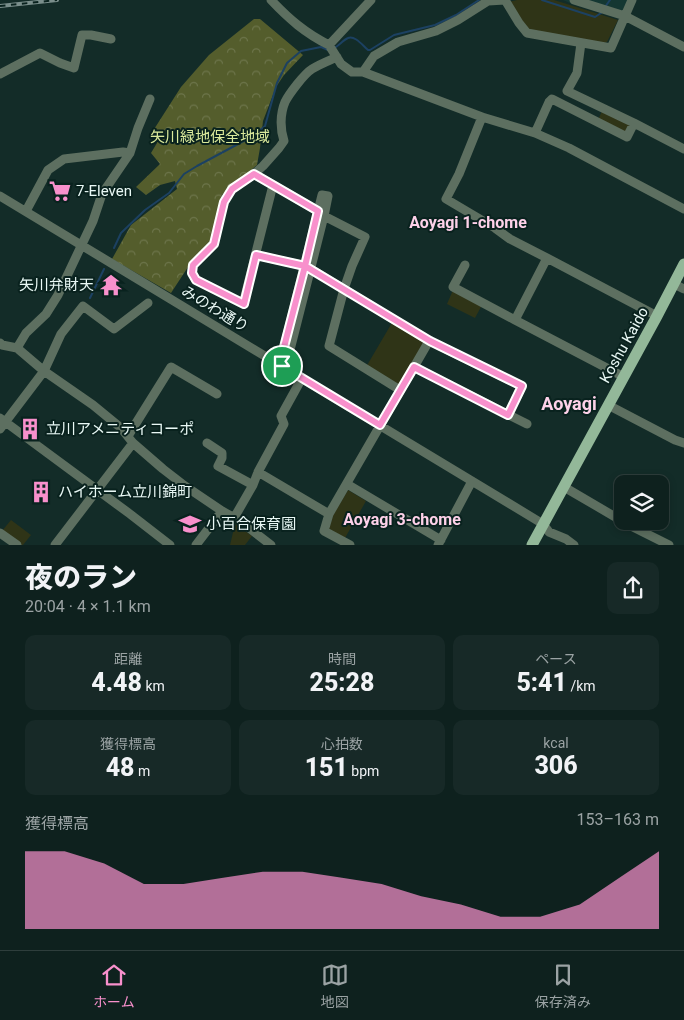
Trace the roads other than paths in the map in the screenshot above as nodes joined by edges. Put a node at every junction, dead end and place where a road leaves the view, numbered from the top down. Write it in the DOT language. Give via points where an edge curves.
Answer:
graph roads {
  1 [pos="271,0"];
  2 [pos="371,0"];
  3 [pos="505,0"];
  4 [pos="574,0"];
  5 [pos="632,0"];
  6 [pos="625,16"];
  7 [pos="111,38"];
  8 [pos="581,43"];
  9 [pos="684,47"];
  10 [pos="332,50"];
  11 [pos="363,72"];
  12 [pos="0,74"];
  13 [pos="150,99"];
  14 [pos="482,118"];
  15 [pos="634,123"];
  16 [pos="535,134"];
  17 [pos="684,149"];
  18 [pos="130,153"];
  19 [pos="254,174"];
  20 [pos="272,185"];
  21 [pos="0,196"];
  22 [pos="684,209"];
  23 [pos="26,211"];
  24 [pos="321,213"];
  25 [pos="81,245"];
  26 [pos="256,255"];
  27 [pos="547,258"];
  28 [pos="684,264"];
  29 [pos="465,265"];
  30 [pos="308,267"];
  31 [pos="679,286"];
  32 [pos="344,289"];
  33 [pos="148,303"];
  34 [pos="657,316"];
  35 [pos="515,320"];
  36 [pos="430,341"];
  37 [pos="0,343"];
  38 [pos="17,348"];
  39 [pos="282,366"];
  40 [pos="414,367"];
  41 [pos="44,371"];
  42 [pos="624,377"];
  43 [pos="302,378"];
  44 [pos="400,390"];
  45 [pos="217,394"];
  46 [pos="608,405"];
  47 [pos="508,415"];
  48 [pos="2,423"];
  49 [pos="527,424"];
  50 [pos="380,425"];
  51 [pos="131,440"];
  52 [pos="207,443"];
  53 [pos="684,443"];
  54 [pos="258,472"];
  55 [pos="472,481"];
  56 [pos="347,484"];
  57 [pos="253,485"];
  58 [pos="564,487"];
  59 [pos="97,489"];
  60 [pos="222,511"];
  61 [pos="328,514"];
  62 [pos="234,518"];
  63 [pos="543,524"];
  64 [pos="0,533"];
  65 [pos="440,543"];
  66 [pos="17,545"];
  67 [pos="54,545"];
  68 [pos="170,545"];
  69 [pos="196,545"];
  70 [pos="271,545"];
  71 [pos="350,545"];
  72 [pos="532,545"];
  73 [pos="574,545"];
  74 [pos="670,545"];
  1 -- 10 [label="street" via="289,19"];
  2 -- 10 [label="street"];
  3 -- 8 [label="street" via="527,33"];
  3 -- 11 [label="street" via="488,1 443,27 398,42 374,56"];
  4 -- 6 [label="street"];
  5 -- 6 [label="street"];
  6 -- 8 [label="street" via="610,48"];
  6 -- 9 [label="street"];
  7 -- 12 [label="street" via="82,35 74,68 40,53"];
  8 -- 15 [label="street" via="577,73 567,91"];
  10 -- 11 [label="street" via="341,64 352,72"];
  10 -- 19 [label="street" via="297,84 285,102 280,127 284,141"];
  11 -- 14 [label="street"];
  13 -- 18 [label="street"];
  14 -- 16 [label="street"];
  14 -- 27 [label="street" via="446,199"];
  15 -- 16 [label="street" via="627,137 552,100"];
  15 -- 17 [label="street"];
  16 -- 22 [label="street" via="569,148"];
  18 -- 23 [label="street" via="64,159 48,170"];
  18 -- 25 [label="street" via="102,194"];
  19 -- 20 [label="street"];
  19 -- 26 [label="street" via="232,189 224,202 214,244 193,265 192,273 196,280 244,304"];
  20 -- 24 [label="street"];
  20 -- 26 [label="street"];
  21 -- 23 [label="street, みのわ通り"];
  23 -- 25 [label="street, みのわ通り"];
  24 -- 30 [label="street"];
  24 -- 32 [label="street" via="365,237"];
  25 -- 38 [label="street" via="53,304 26,333"];
  25 -- 39 [label="street, みのわ通り"];
  26 -- 30 [label="street"];
  27 -- 34 [label="street"];
  27 -- 35 [label="street"];
  28 -- 31 [label="main road, Koshu Kaido"];
  29 -- 35 [label="street" via="453,287"];
  30 -- 32 [label="street"];
  30 -- 39 [label="street" via="283,351"];
  31 -- 34 [label="main road, Koshu Kaido"];
  32 -- 36 [label="street"];
  32 -- 44 [label="street" via="329,346"];
  33 -- 41 [label="street" via="114,329 83,306 61,334"];
  34 -- 42 [label="main road, Koshu Kaido"];
  35 -- 42 [label="street"];
  36 -- 40 [label="street"];
  36 -- 47 [label="street" via="522,386"];
  37 -- 38 [label="street"];
  38 -- 41 [label="street"];
  39 -- 43 [label="street, みのわ通り"];
  40 -- 44 [label="street"];
  40 -- 47 [label="street"];
  41 -- 48 [label="street"];
  41 -- 51 [label="street" via="93,405"];
  42 -- 46 [label="main road, Koshu Kaido"];
  43 -- 50 [label="street, みのわ通り"];
  43 -- 54 [label="street" via="281,416 284,424"];
  44 -- 50 [label="street"];
  45 -- 51 [label="street" via="171,367"];
  46 -- 53 [label="street"];
  46 -- 58 [label="main road, Koshu Kaido"];
  47 -- 49 [label="street"];
  48 -- 59 [label="street"];
  50 -- 55 [label="street, みのわ通り"];
  50 -- 56 [label="street"];
  51 -- 59 [label="street"];
  51 -- 60 [label="street" via="162,469"];
  52 -- 57 [label="street" via="222,453 218,466"];
  54 -- 57 [label="street"];
  54 -- 61 [label="street"];
  55 -- 63 [label="street, みのわ通り"];
  55 -- 65 [label="street"];
  56 -- 61 [label="street"];
  56 -- 65 [label="street"];
  57 -- 62 [label="street"];
  58 -- 63 [label="main road, Koshu Kaido"];
  58 -- 74 [label="street"];
  59 -- 67 [label="street"];
  59 -- 68 [label="street"];
  60 -- 62 [label="street"];
  60 -- 69 [label="street"];
  61 -- 71 [label="street" via="324,531"];
  62 -- 70 [label="street"];
  63 -- 72 [label="main road, Koshu Kaido"];
  63 -- 73 [label="street, みのわ通り" via="549,532"];
  64 -- 66 [label="street"];
}
